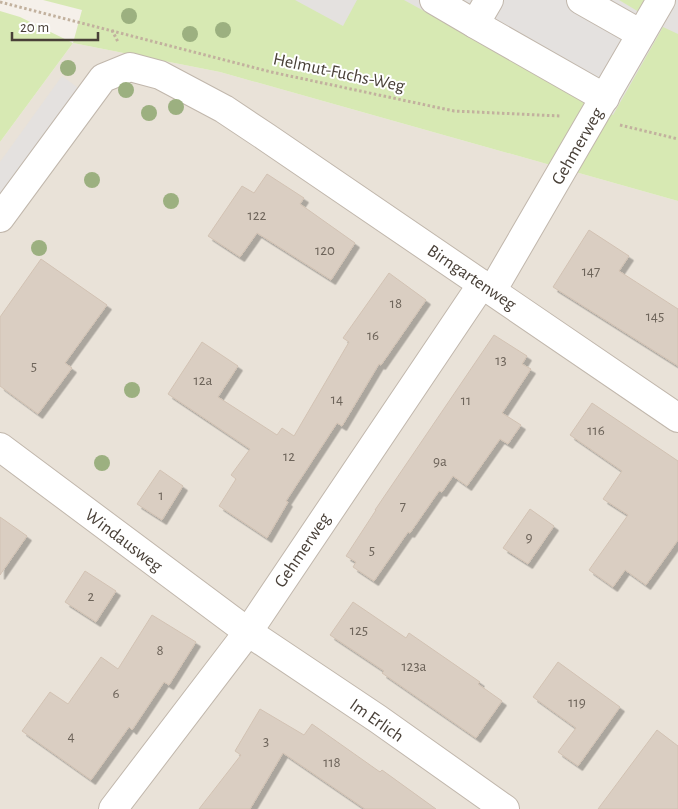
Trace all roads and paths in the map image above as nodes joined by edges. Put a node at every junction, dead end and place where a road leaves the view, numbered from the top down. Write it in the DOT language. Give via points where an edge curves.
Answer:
graph roads {
  1 [pos="434,0"];
  2 [pos="489,0"];
  3 [pos="581,0"];
  4 [pos="661,0"];
  5 [pos="0,2"];
  6 [pos="475,24"];
  7 [pos="641,34"];
  8 [pos="599,108"];
  9 [pos="678,139"];
  10 [pos="0,218"];
  11 [pos="487,287"];
  12 [pos="678,418"];
  13 [pos="0,447"];
  14 [pos="248,632"];
  15 [pos="113,809"];
  16 [pos="505,809"];
  1 -- 6 [label="street"];
  2 -- 6 [label="street"];
  3 -- 7 [label="street"];
  4 -- 7 [label="street, Gehmerweg"];
  5 -- 8 [label="path, Helmut-Fuchs-Weg" via="271,72 454,110"];
  6 -- 8 [label="street"];
  7 -- 8 [label="street, Gehmerweg"];
  8 -- 9 [label="path, Helmut-Fuchs-Weg"];
  8 -- 11 [label="street, Gehmerweg"];
  10 -- 11 [label="street, Birngartenweg" via="103,78 130,67 160,75 224,109"];
  11 -- 12 [label="street, Birngartenweg"];
  11 -- 14 [label="street, Gehmerweg"];
  13 -- 14 [label="street, Windausweg"];
  14 -- 15 [label="street, Gehmerweg"];
  14 -- 16 [label="street, Im Erlich"];
}
